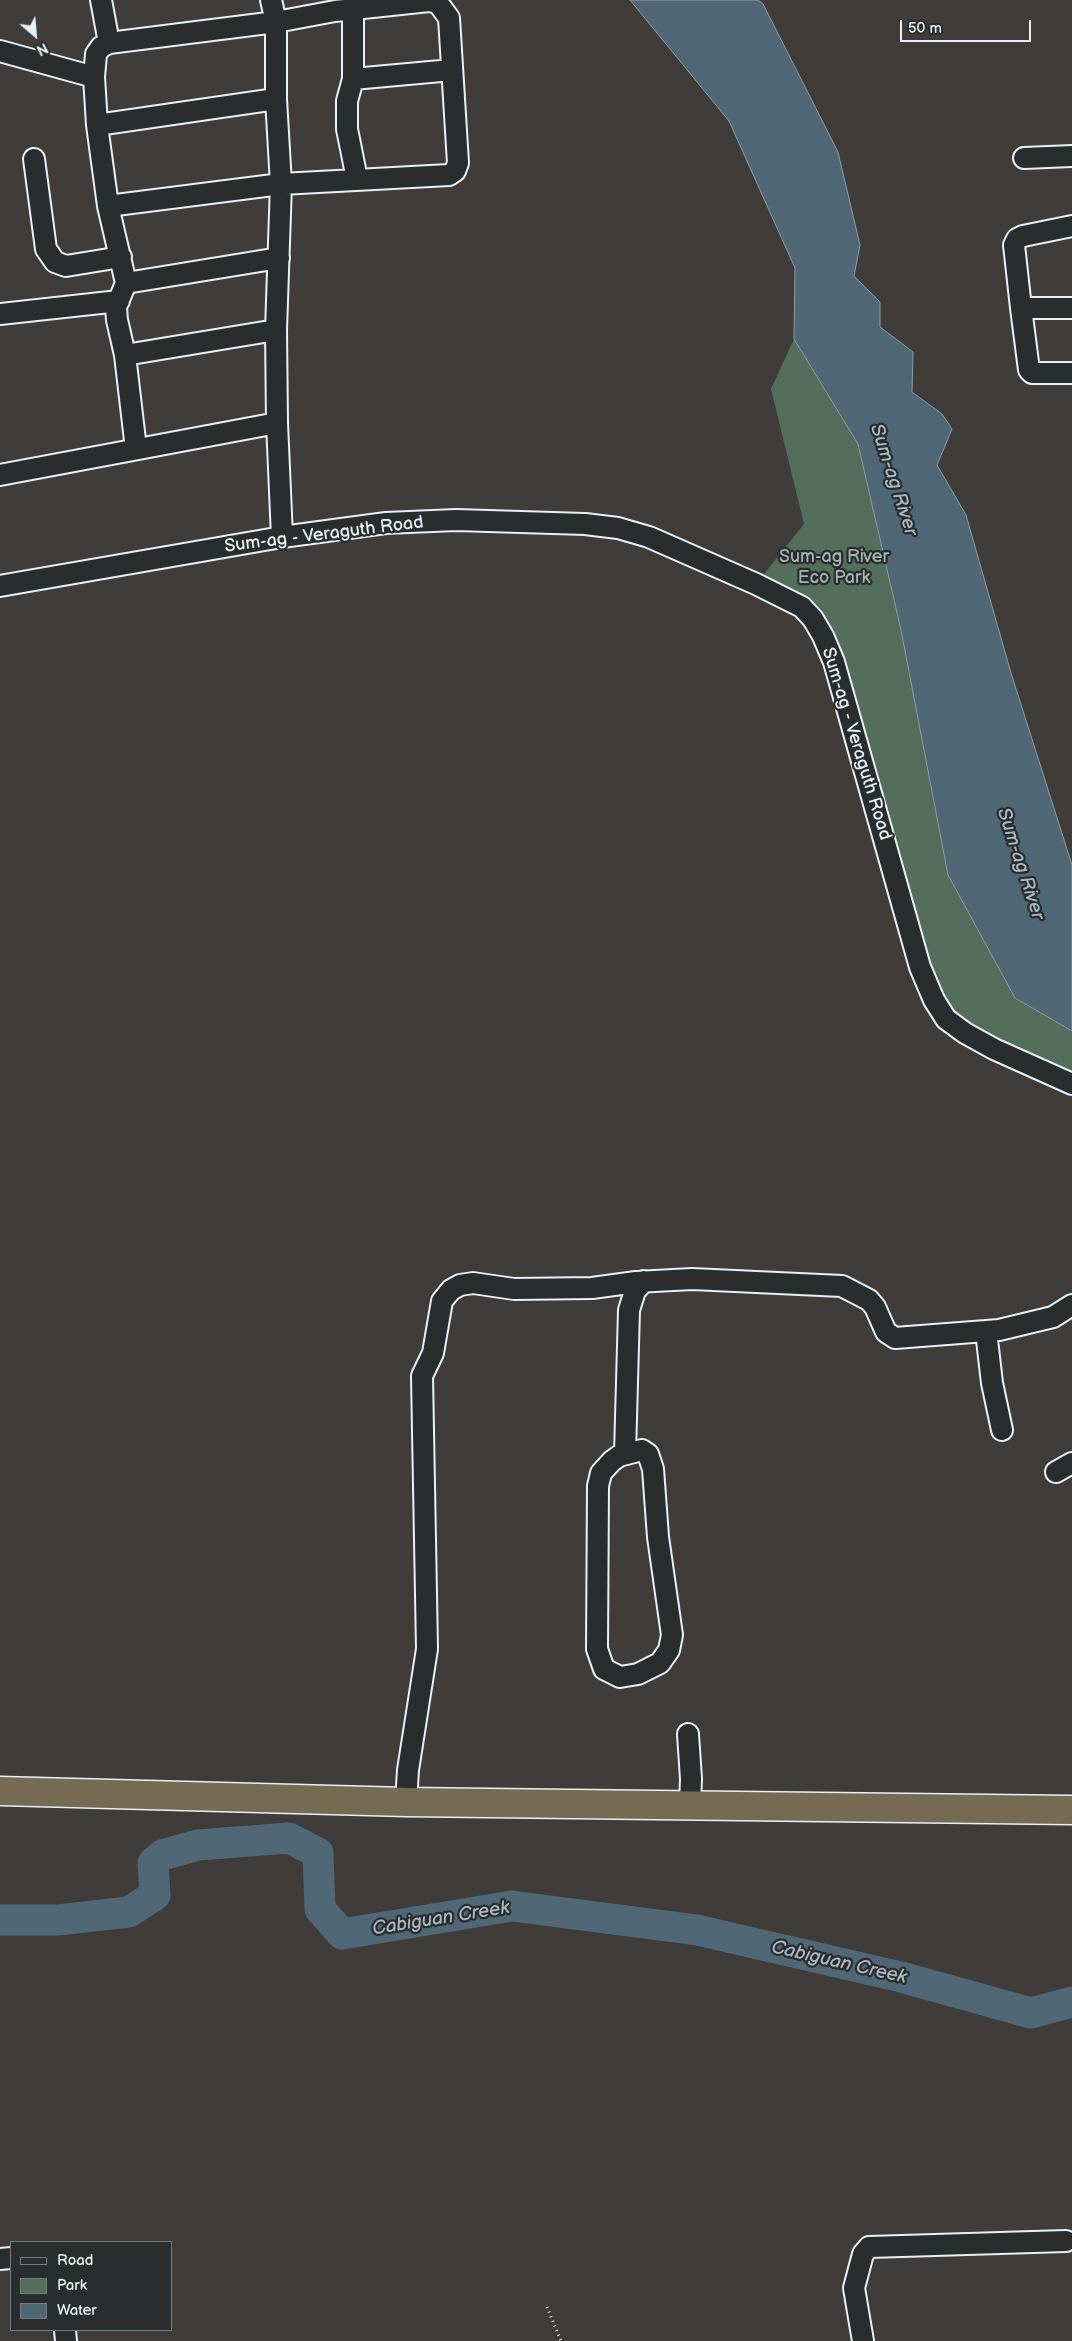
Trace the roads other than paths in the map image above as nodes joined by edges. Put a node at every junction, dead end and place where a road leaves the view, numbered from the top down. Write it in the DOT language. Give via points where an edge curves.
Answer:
graph roads {
  1 [pos="100,0"];
  2 [pos="271,0"];
  3 [pos="353,10"];
  4 [pos="276,22"];
  5 [pos="109,43"];
  6 [pos="0,51"];
  7 [pos="452,70"];
  8 [pos="94,77"];
  9 [pos="353,79"];
  10 [pos="276,99"];
  11 [pos="97,125"];
  12 [pos="1072,156"];
  13 [pos="1024,158"];
  14 [pos="34,159"];
  15 [pos="357,179"];
  16 [pos="281,184"];
  17 [pos="108,206"];
  18 [pos="1072,226"];
  19 [pos="121,257"];
  20 [pos="279,258"];
  21 [pos="123,292"];
  22 [pos="1021,308"];
  23 [pos="1072,308"];
  24 [pos="0,314"];
  25 [pos="276,330"];
  26 [pos="125,355"];
  27 [pos="1072,374"];
  28 [pos="277,422"];
  29 [pos="136,449"];
  30 [pos="0,475"];
  31 [pos="282,537"];
  32 [pos="0,586"];
  33 [pos="1072,1084"];
  34 [pos="644,1281"];
  35 [pos="1072,1305"];
  36 [pos="986,1331"];
  37 [pos="1002,1430"];
  38 [pos="625,1454"];
  39 [pos="688,1734"];
  40 [pos="0,1778"];
  41 [pos="0,1792"];
  42 [pos="406,1795"];
  43 [pos="1072,1795"];
  44 [pos="690,1799"];
  45 [pos="1072,1810"];
  46 [pos="1066,2241"];
  47 [pos="863,2341"];
  1 -- 5 [label="street"];
  2 -- 4 [label="street"];
  3 -- 4 [label="street"];
  3 -- 7 [label="street" via="429,1 438,3 449,18"];
  3 -- 9 [label="street"];
  4 -- 5 [label="street"];
  4 -- 10 [label="street"];
  5 -- 8 [label="street" via="96,54"];
  6 -- 8 [label="street"];
  7 -- 9 [label="street"];
  7 -- 15 [label="street" via="458,167 449,175"];
  8 -- 11 [label="street"];
  9 -- 15 [label="street" via="347,101 347,129"];
  10 -- 11 [label="street"];
  10 -- 16 [label="street"];
  11 -- 17 [label="street"];
  12 -- 13 [label="street"];
  14 -- 19 [label="street" via="46,249 55,262 66,266"];
  15 -- 16 [label="street"];
  16 -- 17 [label="street"];
  16 -- 20 [label="street"];
  17 -- 19 [label="street"];
  18 -- 22 [label="street" via="1023,236 1015,242"];
  19 -- 21 [label="street"];
  20 -- 21 [label="street"];
  20 -- 25 [label="street"];
  21 -- 24 [label="street"];
  21 -- 26 [label="street" via="116,307"];
  22 -- 23 [label="street"];
  22 -- 27 [label="street" via="1030,372"];
  25 -- 26 [label="street"];
  25 -- 28 [label="street"];
  26 -- 29 [label="street"];
  28 -- 29 [label="street"];
  28 -- 31 [label="street"];
  29 -- 30 [label="street"];
  31 -- 32 [label="street, Sum-ag - Veraguth Road"];
  31 -- 33 [label="street, Sum-ag - Veraguth Road" via="386,523 456,520 618,528 649,538 802,607 824,636 834,662 910,934 934,1000 946,1019 965,1033"];
  34 -- 36 [label="street" via="692,1279 842,1286 869,1300 886,1332 895,1338"];
  34 -- 38 [label="street" via="635,1291 629,1310"];
  34 -- 42 [label="street" via="592,1288 514,1289 473,1283 450,1290 442,1301 433,1353 422,1376 427,1648"];
  35 -- 36 [label="street" via="1053,1317"];
  36 -- 37 [label="street"];
  38 -- 38 [label="street" via="612,1461 601,1473 598,1486 597,1649 604,1669 620,1677 638,1674 660,1663 672,1635 658,1538 652,1462 642,1450"];
  39 -- 44 [label="street"];
  40 -- 42 [label="highway"];
  41 -- 42 [label="highway"];
  42 -- 44 [label="highway"];
  43 -- 44 [label="highway"];
  44 -- 45 [label="highway"];
  46 -- 47 [label="street" via="869,2247 863,2254 854,2288"];
}
